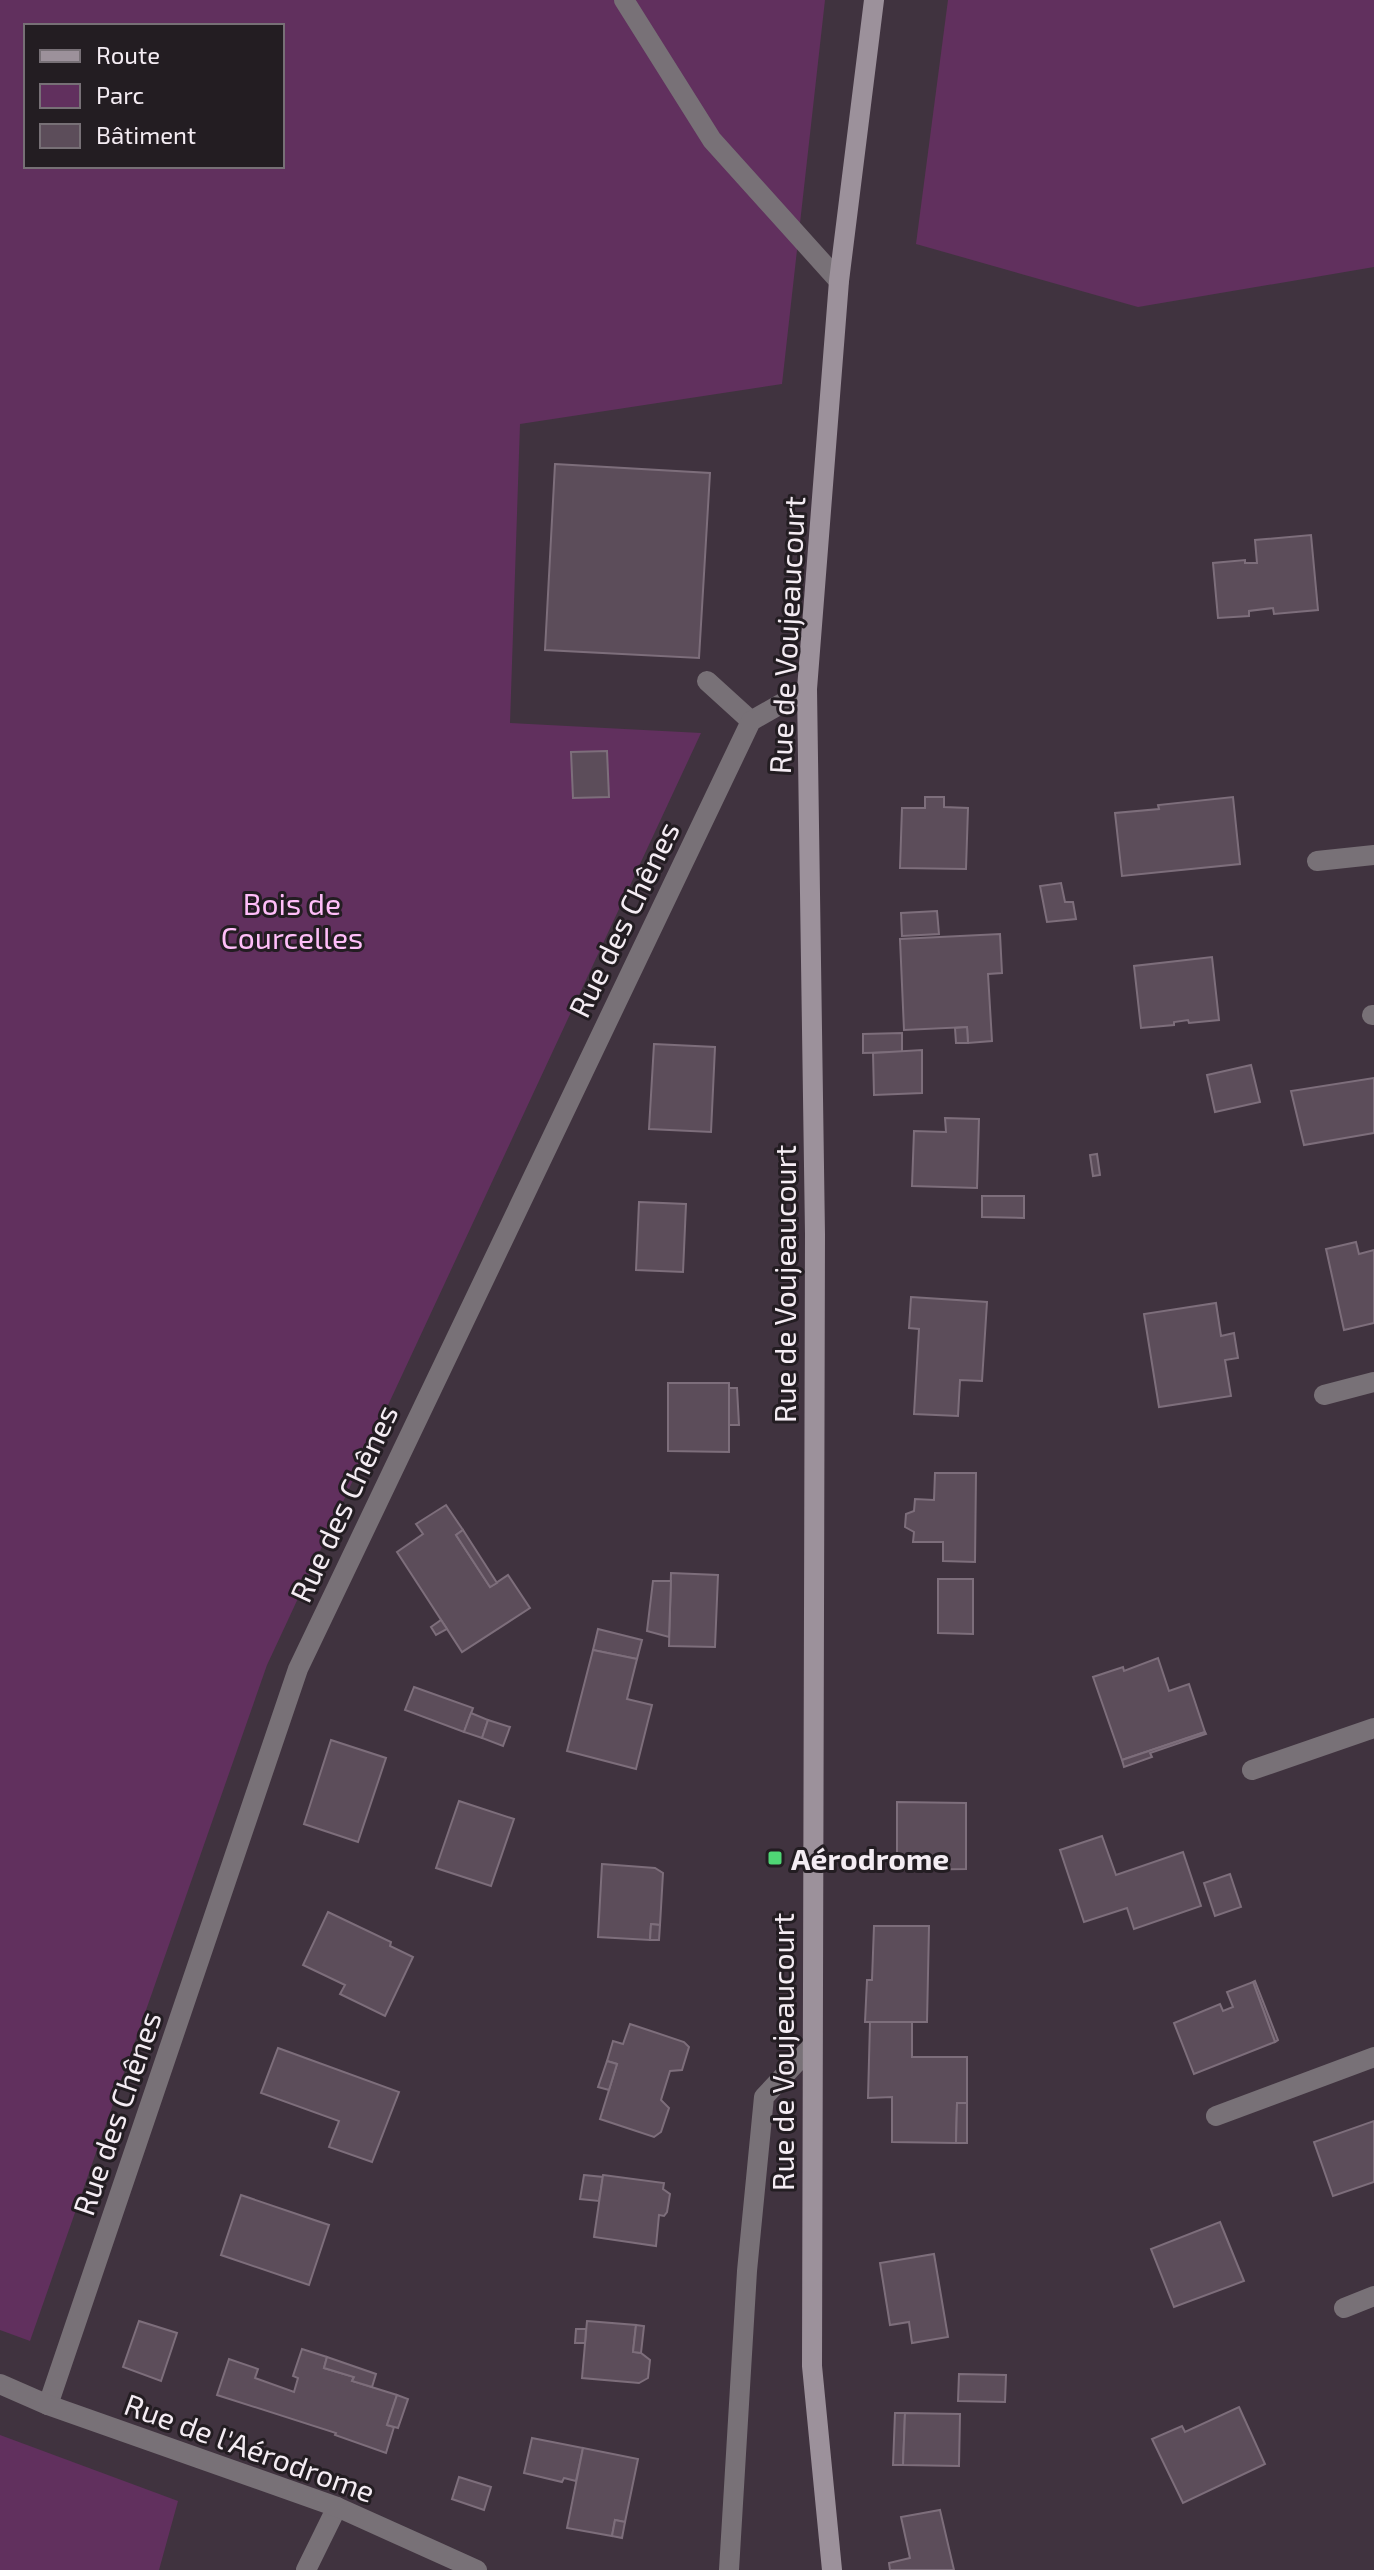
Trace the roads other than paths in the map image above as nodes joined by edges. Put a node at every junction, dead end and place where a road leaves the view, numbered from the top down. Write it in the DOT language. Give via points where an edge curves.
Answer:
graph roads {
  1 [pos="624,0"];
  2 [pos="874,0"];
  3 [pos="839,281"];
  4 [pos="707,681"];
  5 [pos="807,689"];
  6 [pos="751,721"];
  7 [pos="1374,855"];
  8 [pos="1317,861"];
  9 [pos="1374,1382"];
  10 [pos="1324,1395"];
  11 [pos="1374,1728"];
  12 [pos="1252,1770"];
  13 [pos="811,2047"];
  14 [pos="1374,2057"];
  15 [pos="1216,2116"];
  16 [pos="1374,2296"];
  17 [pos="1344,2308"];
  18 [pos="0,2384"];
  19 [pos="48,2405"];
  20 [pos="337,2507"];
  21 [pos="306,2570"];
  22 [pos="477,2570"];
  23 [pos="729,2570"];
  24 [pos="832,2570"];
  1 -- 3 [label="street" via="712,140"];
  2 -- 3 [label="main road, Rue de Voujeaucourt"];
  3 -- 5 [label="main road, Rue de Voujeaucourt"];
  4 -- 6 [label="street"];
  5 -- 6 [label="street"];
  5 -- 13 [label="main road, Rue de Voujeaucourt" via="815,1234"];
  6 -- 19 [label="street, Rue des Chênes" via="298,1669"];
  7 -- 8 [label="street"];
  9 -- 10 [label="street"];
  11 -- 12 [label="street"];
  13 -- 23 [label="street" via="764,2097 747,2271"];
  13 -- 24 [label="main road, Rue de Voujeaucourt" via="812,2366"];
  14 -- 15 [label="street"];
  16 -- 17 [label="street"];
  18 -- 19 [label="street, Rue de l'Aérodrome"];
  19 -- 20 [label="street, Rue de l'Aérodrome"];
  20 -- 21 [label="street"];
  20 -- 22 [label="street, Rue de l'Aérodrome"];
}
